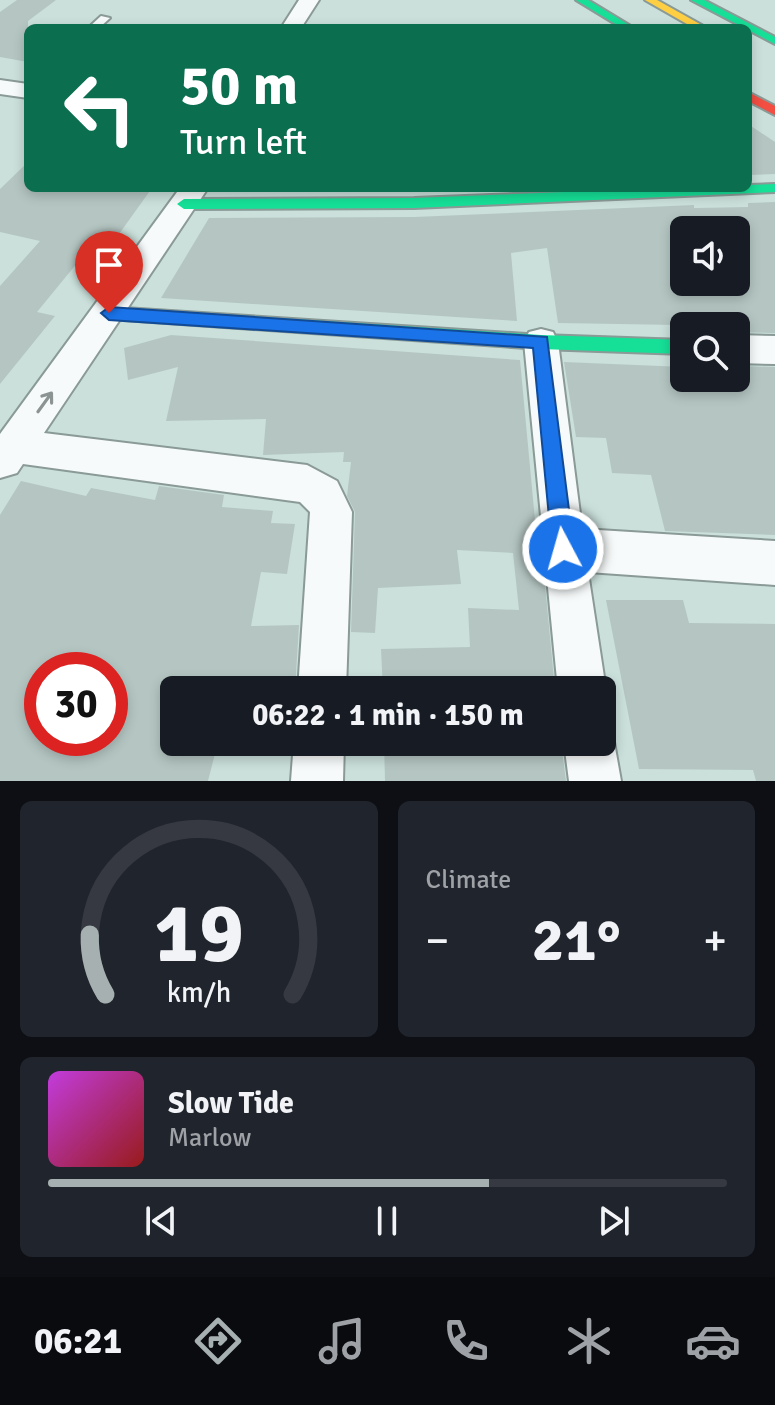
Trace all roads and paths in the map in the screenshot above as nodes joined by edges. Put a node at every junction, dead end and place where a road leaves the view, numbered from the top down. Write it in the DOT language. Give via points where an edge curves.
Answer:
graph roads {
  1 [pos="309,0"];
  2 [pos="581,0"];
  3 [pos="616,0"];
  4 [pos="650,0"];
  5 [pos="696,0"];
  6 [pos="105,18"];
  7 [pos="98,24"];
  8 [pos="294,24"];
  9 [pos="622,24"];
  10 [pos="661,24"];
  11 [pos="695,24"];
  12 [pos="742,24"];
  13 [pos="752,29"];
  14 [pos="775,41"];
  15 [pos="752,98"];
  16 [pos="775,111"];
  17 [pos="775,188"];
  18 [pos="752,189"];
  19 [pos="679,192"];
  20 [pos="189,196"];
  21 [pos="109,313"];
  22 [pos="541,342"];
  23 [pos="670,347"];
  24 [pos="750,349"];
  25 [pos="775,350"];
  26 [pos="7,456"];
  27 [pos="563,549"];
  28 [pos="775,563"];
  29 [pos="323,676"];
  30 [pos="580,676"];
  31 [pos="318,756"];
  32 [pos="591,756"];
  33 [pos="317,781"];
  34 [pos="595,781"];
  1 -- 8 [label="street"];
  2 -- 9 [label="street"];
  3 -- 10 [label="street"];
  4 -- 11 [label="street"];
  5 -- 12 [label="street"];
  6 -- 7 [label="lane"];
  13 -- 14 [label="street"];
  15 -- 16 [label="street"];
  17 -- 18 [label="street"];
  19 -- 20 [label="street" via="414,203"];
  20 -- 21 [label="street"];
  21 -- 22 [label="street"];
  26 -- 21 [label="street, one-way"];
  22 -- 23 [label="street"];
  22 -- 27 [label="street"];
  24 -- 25 [label="street"];
  26 -- 29 [label="street" via="307,484 323,494 331,512"];
  27 -- 28 [label="street"];
  27 -- 30 [label="street"];
  31 -- 33 [label="street"];
  32 -- 34 [label="street"];
}
